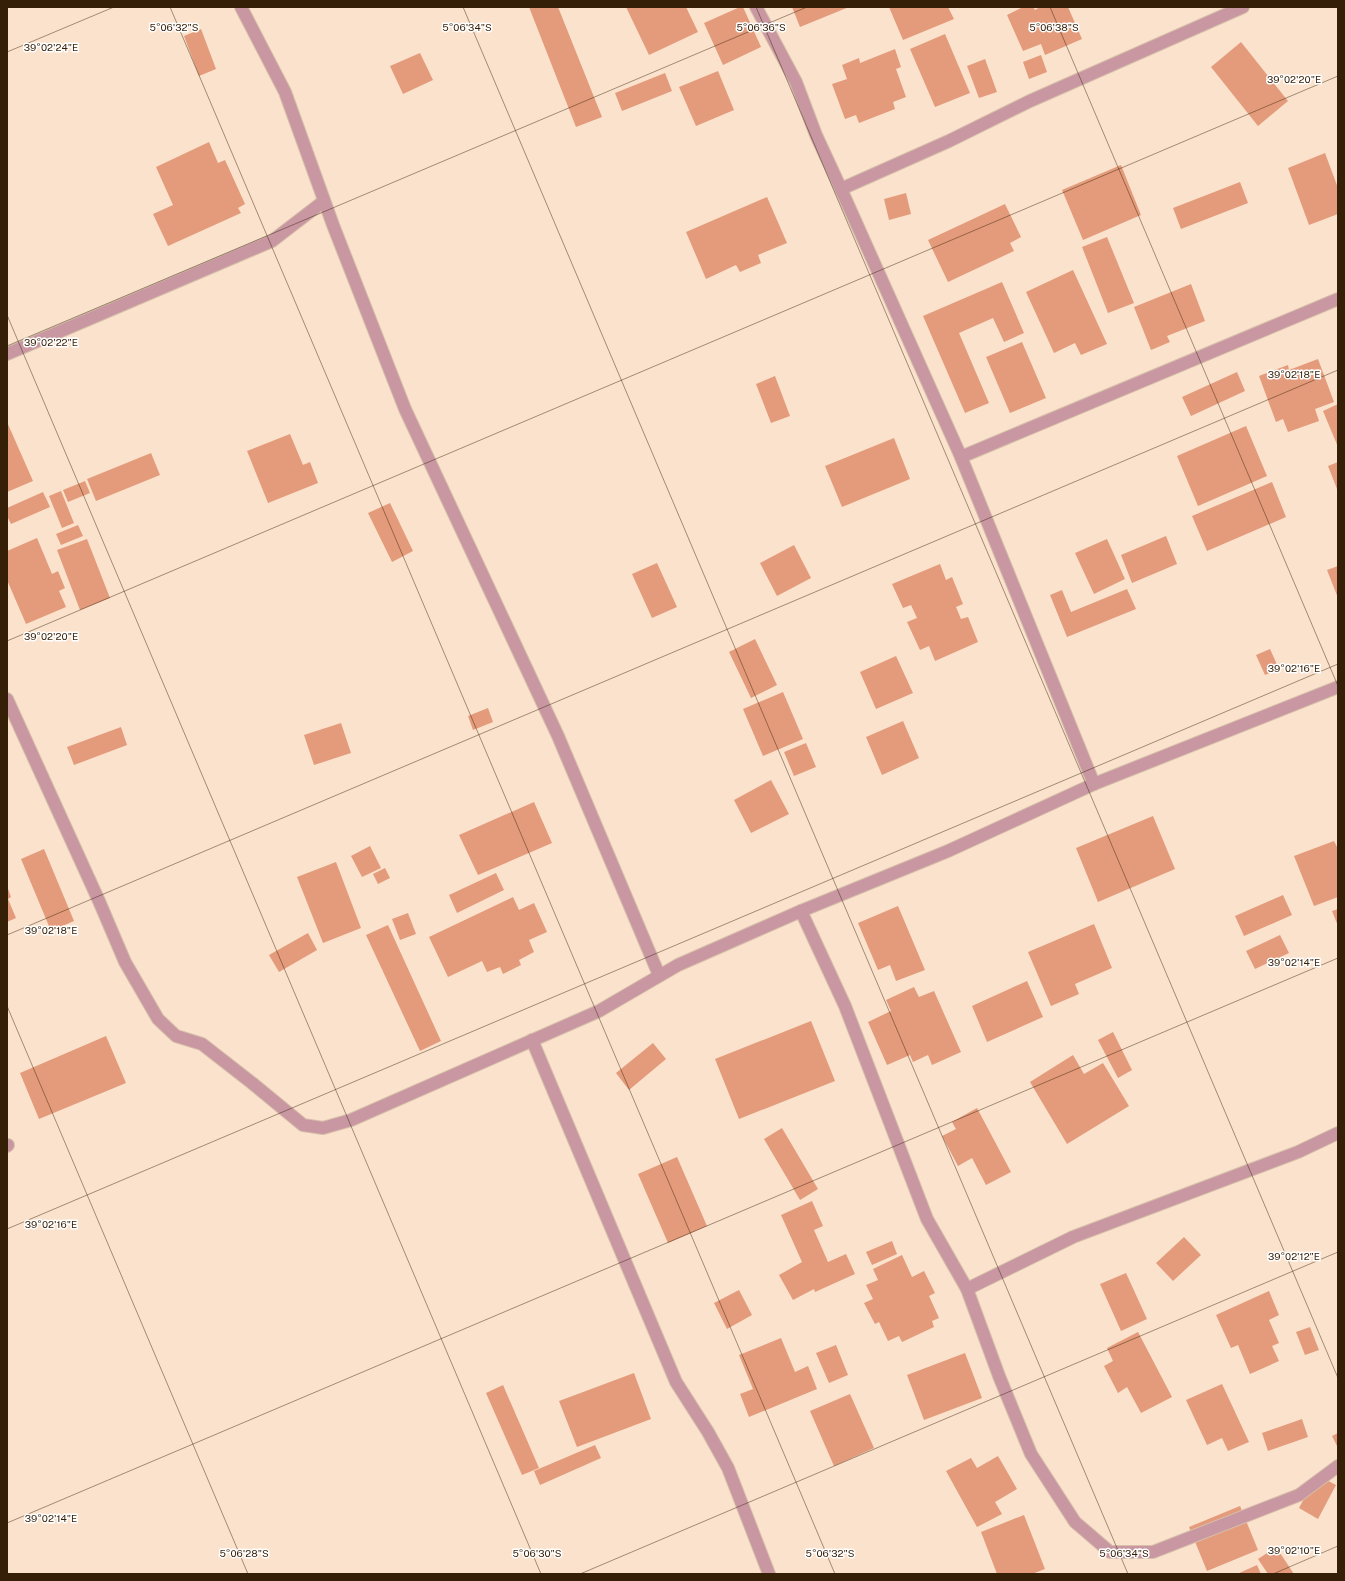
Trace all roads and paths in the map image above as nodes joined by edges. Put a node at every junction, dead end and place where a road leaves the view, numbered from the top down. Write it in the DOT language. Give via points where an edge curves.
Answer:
graph roads {
  1 [pos="241,7"];
  2 [pos="756,7"];
  3 [pos="1243,7"];
  4 [pos="841,189"];
  5 [pos="324,201"];
  6 [pos="1338,299"];
  7 [pos="7,354"];
  8 [pos="961,457"];
  9 [pos="1338,687"];
  10 [pos="7,699"];
  11 [pos="12,727"];
  12 [pos="1094,784"];
  13 [pos="801,911"];
  14 [pos="659,975"];
  15 [pos="532,1040"];
  16 [pos="1338,1133"];
  17 [pos="967,1289"];
  18 [pos="1338,1466"];
  19 [pos="769,1574"];
  1 -- 5 [label="street" via="285,92"];
  2 -- 4 [label="street" via="796,82 816,135"];
  3 -- 4 [label="street" via="1030,101 949,141"];
  4 -- 8 [label="street"];
  5 -- 7 [label="street" via="272,241"];
  5 -- 14 [label="street" via="405,409 558,736"];
  6 -- 8 [label="street"];
  8 -- 12 [label="street"];
  9 -- 12 [label="street"];
  10 -- 11 [label="street"];
  11 -- 15 [label="street" via="96,894 125,962 158,1019 176,1036 202,1044 303,1125 323,1128 351,1120"];
  12 -- 13 [label="street" via="948,851"];
  13 -- 14 [label="street"];
  13 -- 17 [label="street" via="845,1006 927,1219"];
  14 -- 15 [label="street" via="599,1011"];
  15 -- 19 [label="street" via="676,1382 728,1468"];
  16 -- 17 [label="street" via="1298,1152 1073,1237"];
  17 -- 18 [label="street" via="1031,1454 1075,1522 1110,1552 1153,1552 1299,1495"];
}
